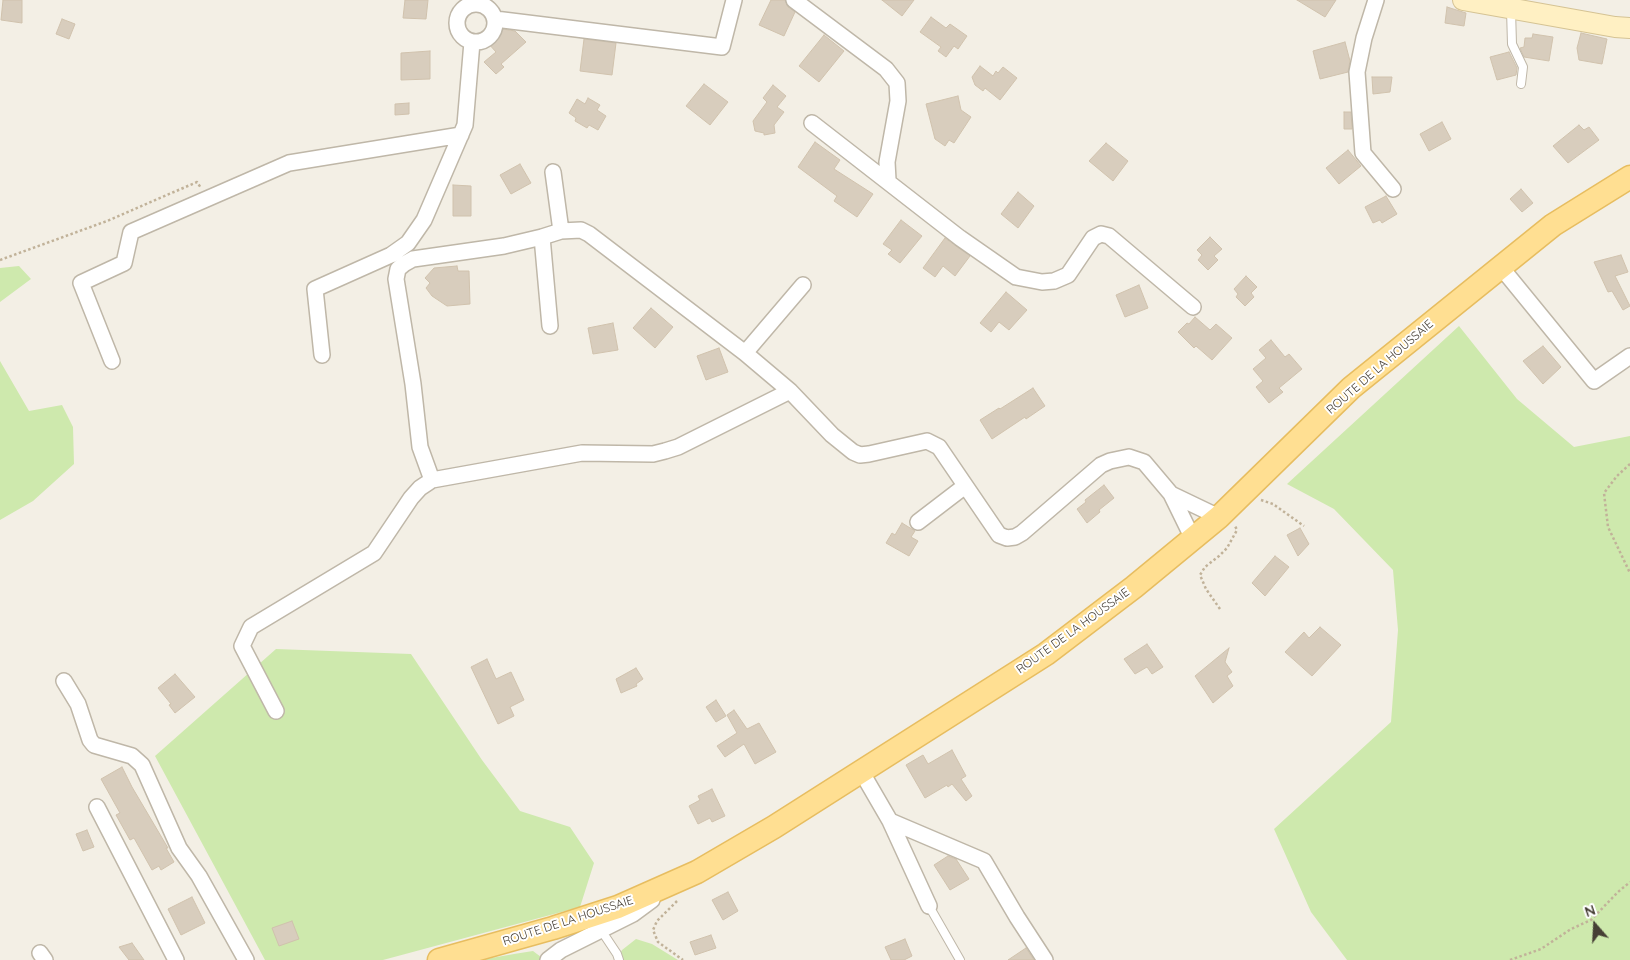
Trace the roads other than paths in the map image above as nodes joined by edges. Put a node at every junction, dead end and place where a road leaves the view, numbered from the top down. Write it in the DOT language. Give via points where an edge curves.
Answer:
graph roads {
  1 [pos="734,0"];
  2 [pos="794,0"];
  3 [pos="1376,0"];
  4 [pos="1463,0"];
  5 [pos="1511,4"];
  6 [pos="495,19"];
  7 [pos="1630,28"];
  8 [pos="472,42"];
  9 [pos="1521,84"];
  10 [pos="812,123"];
  11 [pos="461,135"];
  12 [pos="552,172"];
  13 [pos="1630,177"];
  14 [pos="888,180"];
  15 [pos="1393,189"];
  16 [pos="561,231"];
  17 [pos="542,237"];
  18 [pos="1500,266"];
  19 [pos="803,285"];
  20 [pos="1193,306"];
  21 [pos="550,326"];
  22 [pos="745,353"];
  23 [pos="322,355"];
  24 [pos="1630,356"];
  25 [pos="112,361"];
  26 [pos="790,391"];
  27 [pos="432,480"];
  28 [pos="966,486"];
  29 [pos="1171,494"];
  30 [pos="1230,507"];
  31 [pos="918,522"];
  32 [pos="1193,539"];
  33 [pos="64,681"];
  34 [pos="276,711"];
  35 [pos="861,771"];
  36 [pos="97,807"];
  37 [pos="890,821"];
  38 [pos="657,890"];
  39 [pos="929,906"];
  40 [pos="601,930"];
  41 [pos="176,960"];
  42 [pos="246,960"];
  43 [pos="439,960"];
  44 [pos="548,960"];
  45 [pos="620,960"];
  46 [pos="960,960"];
  47 [pos="1045,960"];
  1 -- 6 [label="street" via="722,47"];
  2 -- 14 [label="street" via="886,69 897,83 898,102 886,162"];
  3 -- 15 [label="street" via="1357,72 1363,153"];
  4 -- 5 [label="main road"];
  5 -- 7 [label="main road" via="1616,28"];
  5 -- 9 [label="lane" via="1512,44 1523,67"];
  6 -- 8 [label="street" via="490,36"];
  6 -- 8 [label="street" via="482,5 464,8 457,18 457,25 462,36"];
  8 -- 11 [label="street" via="465,126"];
  10 -- 14 [label="street"];
  11 -- 23 [label="street" via="424,220 408,243 391,256 315,289"];
  11 -- 25 [label="street" via="288,163 131,232 124,263 81,283"];
  12 -- 16 [label="street"];
  13 -- 18 [label="main road, ROUTE DE LA HOUSSAIE" via="1553,225"];
  14 -- 20 [label="street" via="960,238 1016,277 1042,282 1068,275 1092,238 1101,234 1109,236"];
  16 -- 17 [label="street"];
  16 -- 22 [label="street" via="581,230 589,234"];
  17 -- 21 [label="street"];
  17 -- 27 [label="street" via="413,259 398,269 396,279 420,447"];
  18 -- 24 [label="street" via="1594,381"];
  18 -- 30 [label="main road, ROUTE DE LA HOUSSAIE" via="1351,388"];
  19 -- 22 [label="street"];
  22 -- 26 [label="street"];
  26 -- 27 [label="street" via="665,452 582,453"];
  26 -- 28 [label="street" via="853,452 869,454 927,441 939,447"];
  27 -- 34 [label="street" via="411,498 374,553 251,627 242,646"];
  28 -- 29 [label="street" via="999,534 1007,538 1022,533 1101,465 1110,461 1129,457 1144,462"];
  28 -- 31 [label="street"];
  29 -- 30 [label="street"];
  29 -- 32 [label="street"];
  30 -- 32 [label="main road, ROUTE DE LA HOUSSAIE"];
  32 -- 35 [label="main road, ROUTE DE LA HOUSSAIE" via="1046,654"];
  33 -- 42 [label="street" via="78,704 94,745 132,756 142,766 179,848 199,876"];
  35 -- 37 [label="street"];
  35 -- 38 [label="main road, ROUTE DE LA HOUSSAIE" via="697,872"];
  36 -- 41 [label="street"];
  37 -- 39 [label="street"];
  37 -- 47 [label="street" via="984,861"];
  38 -- 40 [label="street" via="654,899"];
  38 -- 43 [label="main road, ROUTE DE LA HOUSSAIE" via="609,910"];
  39 -- 46 [label="lane"];
  40 -- 44 [label="street"];
  40 -- 45 [label="lane"];
}
